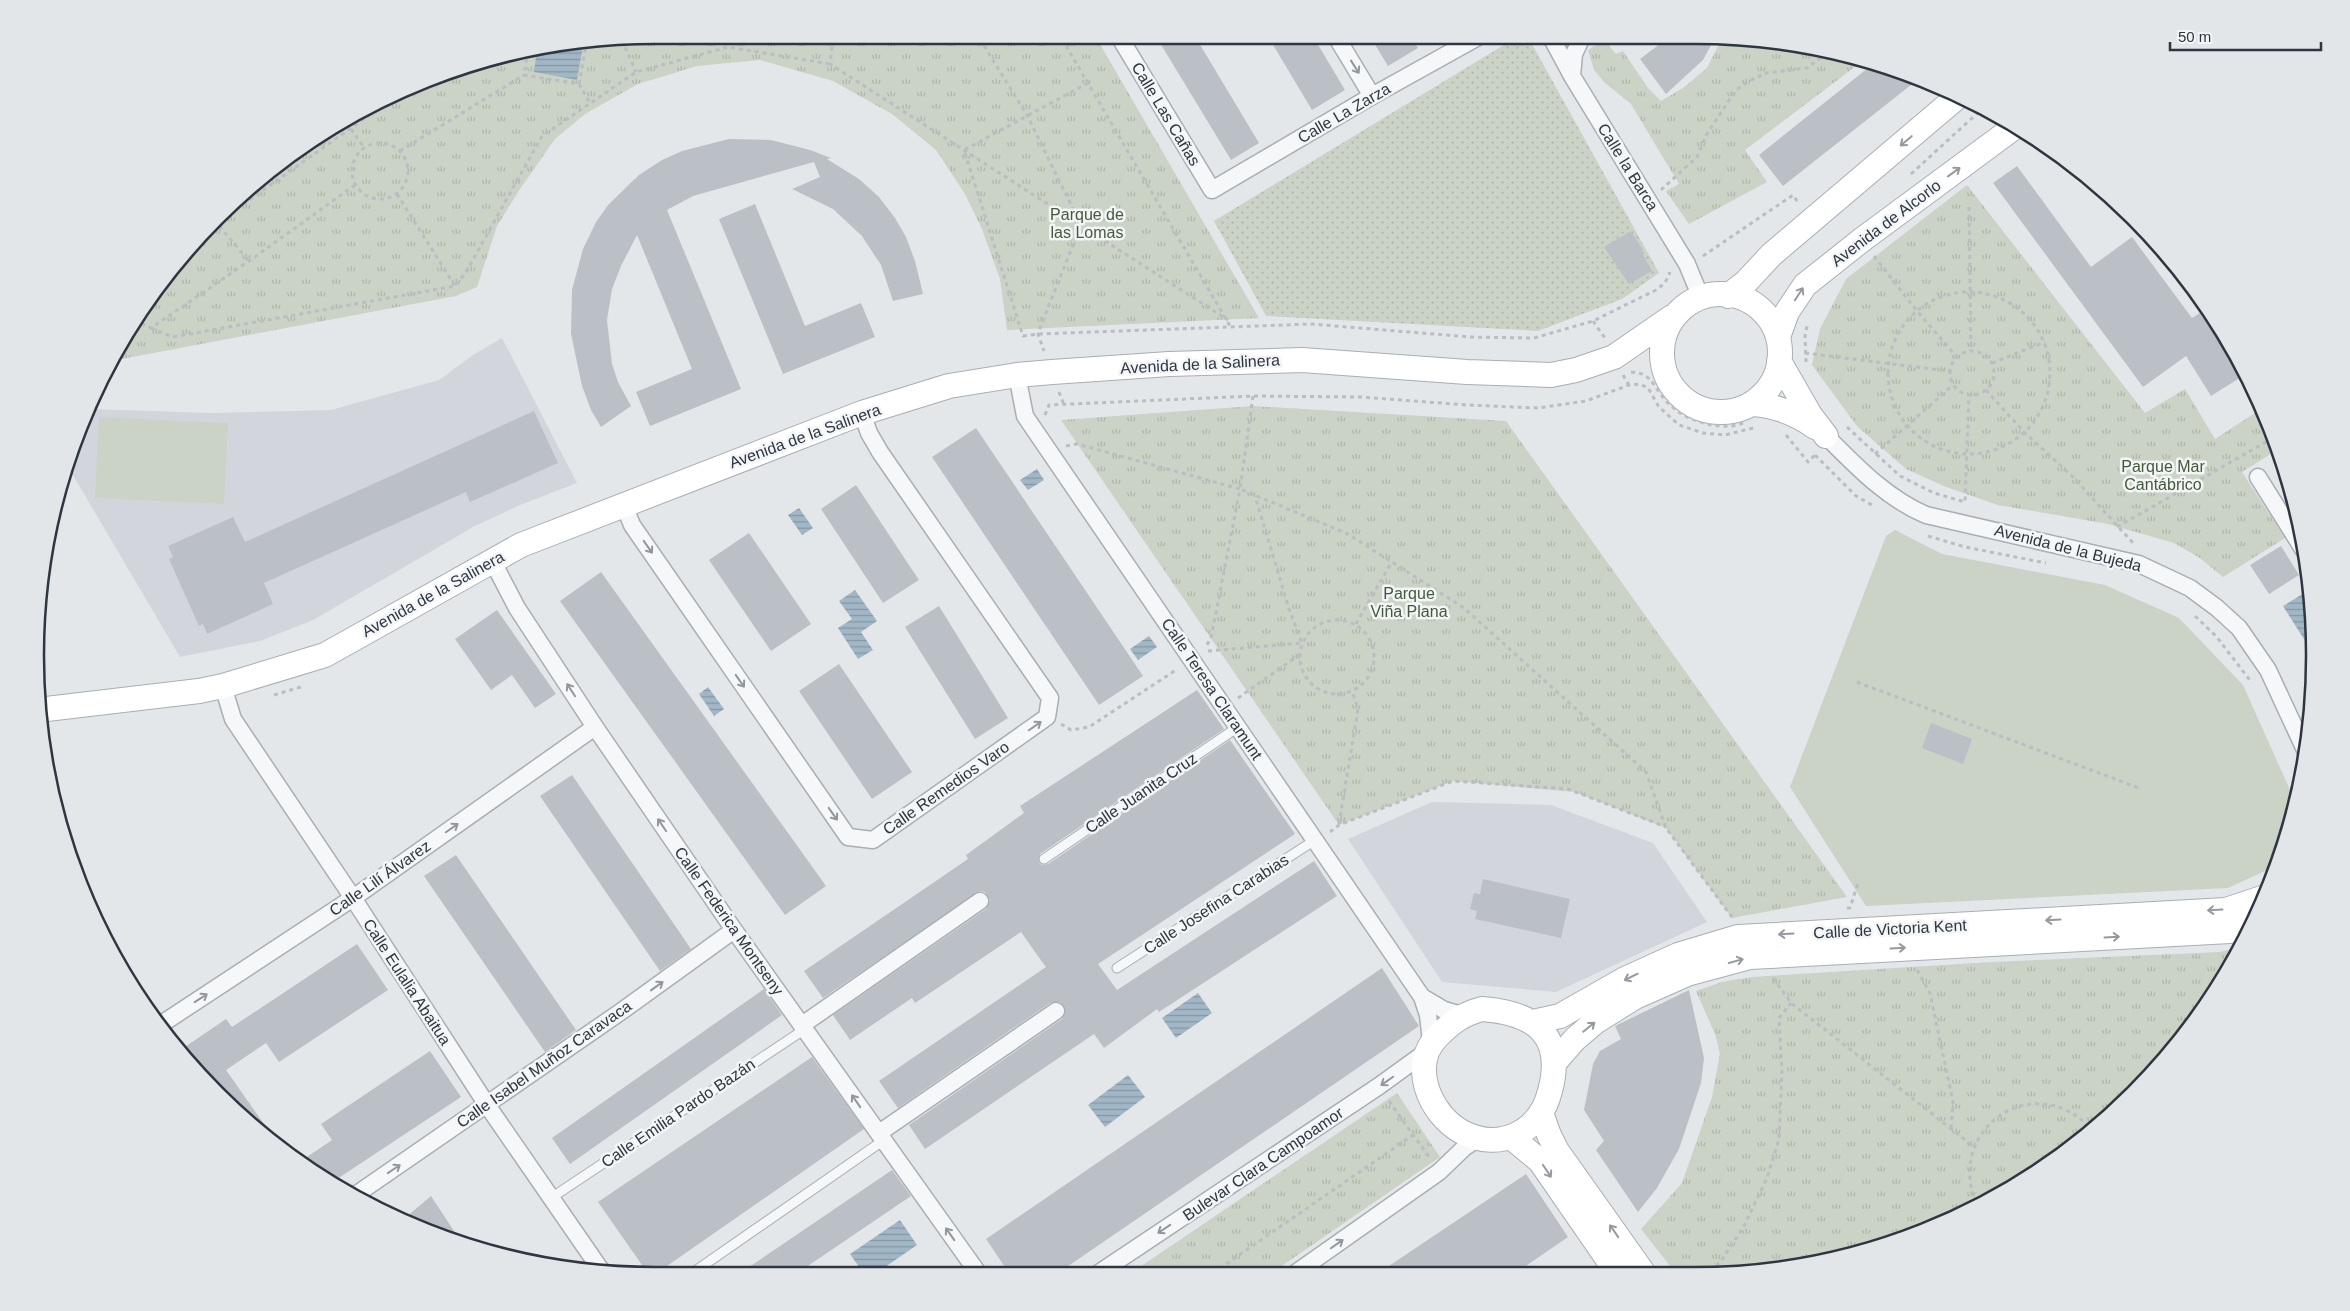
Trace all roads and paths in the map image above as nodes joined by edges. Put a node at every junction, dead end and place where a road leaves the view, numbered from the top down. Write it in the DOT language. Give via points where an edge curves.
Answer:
graph roads {
  1 [pos="832,44"];
  2 [pos="983,44"];
  3 [pos="1065,44"];
  4 [pos="1124,44"];
  5 [pos="1341,44"];
  6 [pos="1465,44"];
  7 [pos="1555,44"];
  8 [pos="1579,44"];
  9 [pos="624,45"];
  10 [pos="586,48"];
  11 [pos="527,58"];
  12 [pos="1821,58"];
  13 [pos="830,64"];
  14 [pos="636,72"];
  15 [pos="524,75"];
  16 [pos="1572,76"];
  17 [pos="1088,83"];
  18 [pos="579,84"];
  19 [pos="1372,96"];
  20 [pos="1952,101"];
  21 [pos="590,103"];
  22 [pos="371,115"];
  23 [pos="1028,117"];
  24 [pos="351,129"];
  25 [pos="2009,131"];
  26 [pos="364,148"];
  27 [pos="964,150"];
  28 [pos="400,151"];
  29 [pos="355,185"];
  30 [pos="1212,190"];
  31 [pos="397,194"];
  32 [pos="1666,196"];
  33 [pos="249,199"];
  34 [pos="1969,207"];
  35 [pos="1081,225"];
  36 [pos="219,227"];
  37 [pos="1679,250"];
  38 [pos="1866,258"];
  39 [pos="249,261"];
  40 [pos="455,286"];
  41 [pos="1971,292"];
  42 [pos="1728,296"];
  43 [pos="1701,298"];
  44 [pos="1917,310"];
  45 [pos="1672,317"];
  46 [pos="1228,320"];
  47 [pos="1808,322"];
  48 [pos="142,324"];
  49 [pos="1230,326"];
  50 [pos="151,328"];
  51 [pos="1038,334"];
  52 [pos="1778,337"];
  53 [pos="2045,342"];
  54 [pos="1971,350"];
  55 [pos="1805,353"];
  56 [pos="1956,356"];
  57 [pos="1779,361"];
  58 [pos="1806,363"];
  59 [pos="1888,363"];
  60 [pos="1992,363"];
  61 [pos="1664,364"];
  62 [pos="1617,365"];
  63 [pos="1949,371"];
  64 [pos="1052,372"];
  65 [pos="1019,385"];
  66 [pos="1953,385"];
  67 [pos="1986,390"];
  68 [pos="1069,391"];
  69 [pos="1969,395"];
  70 [pos="1253,396"];
  71 [pos="1751,412"];
  72 [pos="862,413"];
  73 [pos="1048,421"];
  74 [pos="1906,425"];
  75 [pos="1763,426"];
  76 [pos="1781,432"];
  77 [pos="2025,433"];
  78 [pos="1059,440"];
  79 [pos="2267,441"];
  80 [pos="1820,445"];
  81 [pos="1064,446"];
  82 [pos="1069,454"];
  83 [pos="1876,454"];
  84 [pos="1968,455"];
  85 [pos="2258,477"];
  86 [pos="1240,489"];
  87 [pos="1255,496"];
  88 [pos="624,505"];
  89 [pos="1878,509"];
  90 [pos="2293,534"];
  91 [pos="1925,535"];
  92 [pos="492,560"];
  93 [pos="1391,563"];
  94 [pos="2050,564"];
  95 [pos="2192,614"];
  96 [pos="1356,624"];
  97 [pos="1197,643"];
  98 [pos="1302,643"];
  99 [pos="1203,651"];
  100 [pos="1299,655"];
  101 [pos="1208,659"];
  102 [pos="1857,682"];
  103 [pos="306,685"];
  104 [pos="224,686"];
  105 [pos="1352,691"];
  106 [pos="2256,691"];
  107 [pos="1231,692"];
  108 [pos="267,697"];
  109 [pos="46,709"];
  110 [pos="595,727"];
  111 [pos="1238,727"];
  112 [pos="2300,740"];
  113 [pos="2291,760"];
  114 [pos="2295,769"];
  115 [pos="2139,788"];
  116 [pos="1339,825"];
  117 [pos="1666,828"];
  118 [pos="1315,840"];
  119 [pos="1334,841"];
  120 [pos="1044,859"];
  121 [pos="353,898"];
  122 [pos="2255,900"];
  123 [pos="980,901"];
  124 [pos="2242,929"];
  125 [pos="734,930"];
  126 [pos="1751,946"];
  127 [pos="1904,948"];
  128 [pos="1117,968"];
  129 [pos="1422,997"];
  130 [pos="1791,1003"];
  131 [pos="1056,1011"];
  132 [pos="1462,1015"];
  133 [pos="165,1021"];
  134 [pos="1533,1022"];
  135 [pos="803,1027"];
  136 [pos="1428,1047"];
  137 [pos="1555,1062"];
  138 [pos="1379,1086"];
  139 [pos="487,1105"];
  140 [pos="1542,1113"];
  141 [pos="2087,1124"];
  142 [pos="1951,1128"];
  143 [pos="1413,1135"];
  144 [pos="882,1137"];
  145 [pos="1480,1137"];
  146 [pos="1512,1138"];
  147 [pos="1973,1146"];
  148 [pos="1439,1172"];
  149 [pos="361,1191"];
  150 [pos="551,1198"];
  151 [pos="1974,1199"];
  152 [pos="597,1264"];
  153 [pos="1715,1266"];
  154 [pos="701,1267"];
  155 [pos="973,1267"];
  156 [pos="1108,1267"];
  157 [pos="1222,1267"];
  158 [pos="1304,1267"];
  159 [pos="1613,1267"];
  160 [pos="1639,1267"];
  1 -- 13 [label="path"];
  2 -- 23 [label="path"];
  3 -- 17 [label="path"];
  4 -- 30 [label="street, Calle Las Cañas"];
  5 -- 19 [label="street, one-way"];
  6 -- 19 [label="street, Calle La Zarza"];
  7 -- 16 [label="street, Calle la Barca"];
  8 -- 16 [label="street" via="1574,54"];
  9 -- 14 [label="path"];
  10 -- 18 [label="path"];
  11 -- 15 [label="path"];
  12 -- 32 [label="path" via="1807,68 1766,73 1735,91 1707,134 1697,157 1662,188"];
  13 -- 14 [label="path" via="728,47"];
  13 -- 27 [label="path"];
  14 -- 21 [label="path"];
  15 -- 18 [label="path"];
  15 -- 28 [label="path"];
  16 -- 37 [label="street, Calle la Barca"];
  17 -- 23 [label="path"];
  17 -- 46 [label="path"];
  18 -- 21 [label="path"];
  19 -- 30 [label="street, Calle La Zarza"];
  20 -- 42 [label="street, one-way" via="1771,255"];
  21 -- 40 [label="path" via="542,136"];
  22 -- 24 [label="path"];
  23 -- 27 [label="path"];
  23 -- 35 [label="path"];
  24 -- 26 [label="path"];
  24 -- 33 [label="path"];
  52 -- 25 [label="street, Avenida de Alcorlo, one-way" via="1787,312 1805,285"];
  26 -- 28 [label="path" via="383,143"];
  26 -- 29 [label="path" via="352,164"];
  27 -- 35 [label="path"];
  27 -- 51 [label="path" via="1023,336"];
  28 -- 31 [label="path" via="408,173 405,185"];
  29 -- 31 [label="path" via="374,199 386,199"];
  29 -- 39 [label="path"];
  31 -- 40 [label="path"];
  34 -- 41 [label="path"];
  35 -- 46 [label="path"];
  35 -- 51 [label="path"];
  36 -- 39 [label="path"];
  37 -- 43 [label="street, Calle la Barca"];
  37 -- 49 [label="path" via="1667,257 1670,276 1656,290 1593,321 1534,338 1470,337 1311,324"];
  38 -- 44 [label="path" via="1872,254"];
  39 -- 50 [label="path"];
  40 -- 50 [label="path" via="173,337"];
  41 -- 44 [label="path" via="1933,300"];
  41 -- 53 [label="path" via="1994,296 2015,306 2033,322"];
  41 -- 54 [label="path"];
  42 -- 43 [label="street"];
  42 -- 52 [label="street" via="1760,308 1769,317"];
  43 -- 45 [label="street"];
  44 -- 56 [label="path"];
  44 -- 59 [label="path" via="1893,343"];
  45 -- 61 [label="street" via="1664,337"];
  45 -- 62 [label="street, Avenida de la Salinera"];
  46 -- 49 [label="path"];
  47 -- 55 [label="path" via="1804,336"];
  48 -- 50 [label="path"];
  49 -- 51 [label="path"];
  51 -- 64 [label="path"];
  52 -- 57 [label="street"];
  53 -- 60 [label="path"];
  53 -- 77 [label="path" via="2051,366 2049,391 2040,414"];
  54 -- 56 [label="path"];
  54 -- 60 [label="path" via="1983,353"];
  55 -- 58 [label="path"];
  55 -- 59 [label="path"];
  56 -- 63 [label="path"];
  57 -- 71 [label="street" via="1773,384"];
  57 -- 80 [label="street, Avenida de la Bujeda" via="1810,415"];
  59 -- 63 [label="path"];
  59 -- 74 [label="path" via="1892,400"];
  60 -- 67 [label="path" via="1994,377"];
  61 -- 62 [label="street, Avenida de la Salinera" via="1640,355"];
  61 -- 71 [label="street" via="1672,385 1697,407"];
  62 -- 64 [label="street, Avenida de la Salinera" via="1551,375 1302,360"];
  62 -- 71 [label="path" via="1653,380 1672,407 1694,420 1720,427 1736,426"];
  63 -- 66 [label="path"];
  64 -- 65 [label="street, Avenida de la Salinera"];
  65 -- 68 [label="path"];
  65 -- 72 [label="street, Avenida de la Salinera" via="949,386"];
  65 -- 111 [label="street, Calle Teresa Claramunt" via="1025,416"];
  66 -- 69 [label="path"];
  66 -- 74 [label="path"];
  67 -- 69 [label="path"];
  67 -- 77 [label="path"];
  69 -- 84 [label="path"];
  70 -- 73 [label="path" via="1049,405 1044,415"];
  70 -- 75 [label="path" via="1361,397 1538,408 1586,401 1640,384 1648,388 1659,407 1679,424 1703,433 1724,435"];
  70 -- 86 [label="path"];
  71 -- 80 [label="street, Avenida de la Bujeda" via="1776,407 1792,412 1801,417"];
  72 -- 88 [label="street, Avenida de la Salinera"];
  88 -- 72 [label="street, Calle Remedios Varo, one-way" via="632,525 848,837 873,840 1047,717 1050,698 880,452"];
  74 -- 83 [label="path"];
  74 -- 84 [label="path" via="1924,441 1945,451"];
  76 -- 80 [label="path" via="1808,462"];
  77 -- 79 [label="path" via="2072,476 2118,527"];
  77 -- 84 [label="path" via="2001,448"];
  78 -- 81 [label="path"];
  80 -- 83 [label="path" via="1844,425"];
  80 -- 89 [label="path" via="1856,496"];
  80 -- 112 [label="street, Avenida de la Bujeda" via="1926,514 2139,564 2190,588 2239,628 2268,670"];
  81 -- 82 [label="path"];
  81 -- 86 [label="path" via="1077,444"];
  83 -- 84 [label="path" via="1900,476 1934,493 1965,502"];
  85 -- 90 [label="street"];
  86 -- 87 [label="path"];
  87 -- 93 [label="path" via="1348,534"];
  87 -- 98 [label="path" via="1283,592"];
  88 -- 92 [label="street, Avenida de la Salinera" via="521,545"];
  91 -- 94 [label="path" via="1964,547"];
  92 -- 104 [label="street, Avenida de la Salinera" via="325,655"];
  110 -- 92 [label="street, Calle Federica Montseny, one-way" via="517,608"];
  93 -- 96 [label="path"];
  93 -- 117 [label="path" via="1464,608 1646,772"];
  95 -- 106 [label="path" via="2235,658"];
  96 -- 98 [label="path" via="1344,620 1319,624"];
  96 -- 105 [label="path" via="1373,645 1375,659 1364,684"];
  97 -- 99 [label="path"];
  98 -- 99 [label="path"];
  98 -- 100 [label="path"];
  99 -- 101 [label="path"];
  100 -- 105 [label="path" via="1306,679 1316,688 1334,694"];
  100 -- 107 [label="path" via="1236,700"];
  102 -- 115 [label="path"];
  103 -- 108 [label="path"];
  104 -- 109 [label="street, Avenida de la Salinera"];
  104 -- 121 [label="street, Calle Eulalia Abaitua" via="233,719"];
  105 -- 116 [label="path" via="1358,709"];
  121 -- 110 [label="street, Calle Lilí Álvarez, one-way"];
  125 -- 110 [label="street, Calle Federica Montseny, one-way"];
  111 -- 118 [label="street, Calle Teresa Claramunt"];
  111 -- 120 [label="lane, Calle Juanita Cruz"];
  113 -- 114 [label="path"];
  116 -- 117 [label="path" via="1453,781 1568,789"];
  116 -- 119 [label="path" via="1328,832"];
  117 -- 126 [label="path"];
  118 -- 128 [label="lane, Calle Josefina Carabias"];
  118 -- 129 [label="street, Calle Teresa Claramunt"];
  133 -- 121 [label="street, Calle Lilí Álvarez, one-way"];
  121 -- 139 [label="street, Calle Eulalia Abaitua"];
  122 -- 126 [label="street, Calle de Victoria Kent, one-way" via="2226,910"];
  123 -- 135 [label="street"];
  127 -- 124 [label="street, Calle de Victoria Kent, one-way"];
  125 -- 135 [label="street, Calle Federica Montseny"];
  139 -- 125 [label="street, Calle Isabel Muñoz Caravaca, one-way"];
  126 -- 127 [label="street, Calle de Victoria Kent, one-way"];
  126 -- 130 [label="path"];
  126 -- 134 [label="street, Calle de Victoria Kent, one-way" via="1678,955 1626,979 1560,1016"];
  137 -- 126 [label="street, Calle de Victoria Kent, one-way" via="1595,1022 1635,997"];
  127 -- 142 [label="path" via="1930,992 1953,1102"];
  129 -- 132 [label="street, Calle Teresa Claramunt" via="1444,1010"];
  129 -- 136 [label="street, Calle Teresa Claramunt" via="1428,1015"];
  130 -- 142 [label="path"];
  130 -- 153 [label="path" via="1779,1018 1782,1071 1778,1139 1774,1154 1767,1178 1743,1228"];
  131 -- 144 [label="street"];
  132 -- 134 [label="street" via="1482,1009 1503,1011"];
  132 -- 136 [label="street"];
  134 -- 137 [label="street" via="1542,1032"];
  144 -- 135 [label="street, Calle Federica Montseny, one-way"];
  135 -- 150 [label="lane, Calle Emilia Pardo Bazán"];
  136 -- 138 [label="street, Bulevar Clara Campoamor, one-way"];
  136 -- 145 [label="street" via="1423,1068 1425,1083 1437,1110 1462,1132"];
  137 -- 140 [label="street" via="1549,1096"];
  138 -- 143 [label="path"];
  138 -- 156 [label="street, Bulevar Clara Campoamor, one-way"];
  149 -- 139 [label="street, Calle Isabel Muñoz Caravaca, one-way"];
  139 -- 150 [label="street, Calle Eulalia Abaitua"];
  140 -- 146 [label="street"];
  160 -- 140 [label="street, one-way" via="1557,1151"];
  141 -- 147 [label="path" via="2063,1108 2042,1103 2020,1105 1995,1118"];
  142 -- 147 [label="path"];
  143 -- 148 [label="path"];
  143 -- 157 [label="path"];
  144 -- 154 [label="lane"];
  155 -- 144 [label="street, Calle Federica Montseny, one-way"];
  145 -- 146 [label="street"];
  145 -- 148 [label="street"];
  146 -- 159 [label="street, one-way" via="1540,1161"];
  147 -- 151 [label="path" via="1968,1167"];
  158 -- 148 [label="street, one-way"];
  150 -- 152 [label="street, Calle Eulalia Abaitua"];
}
